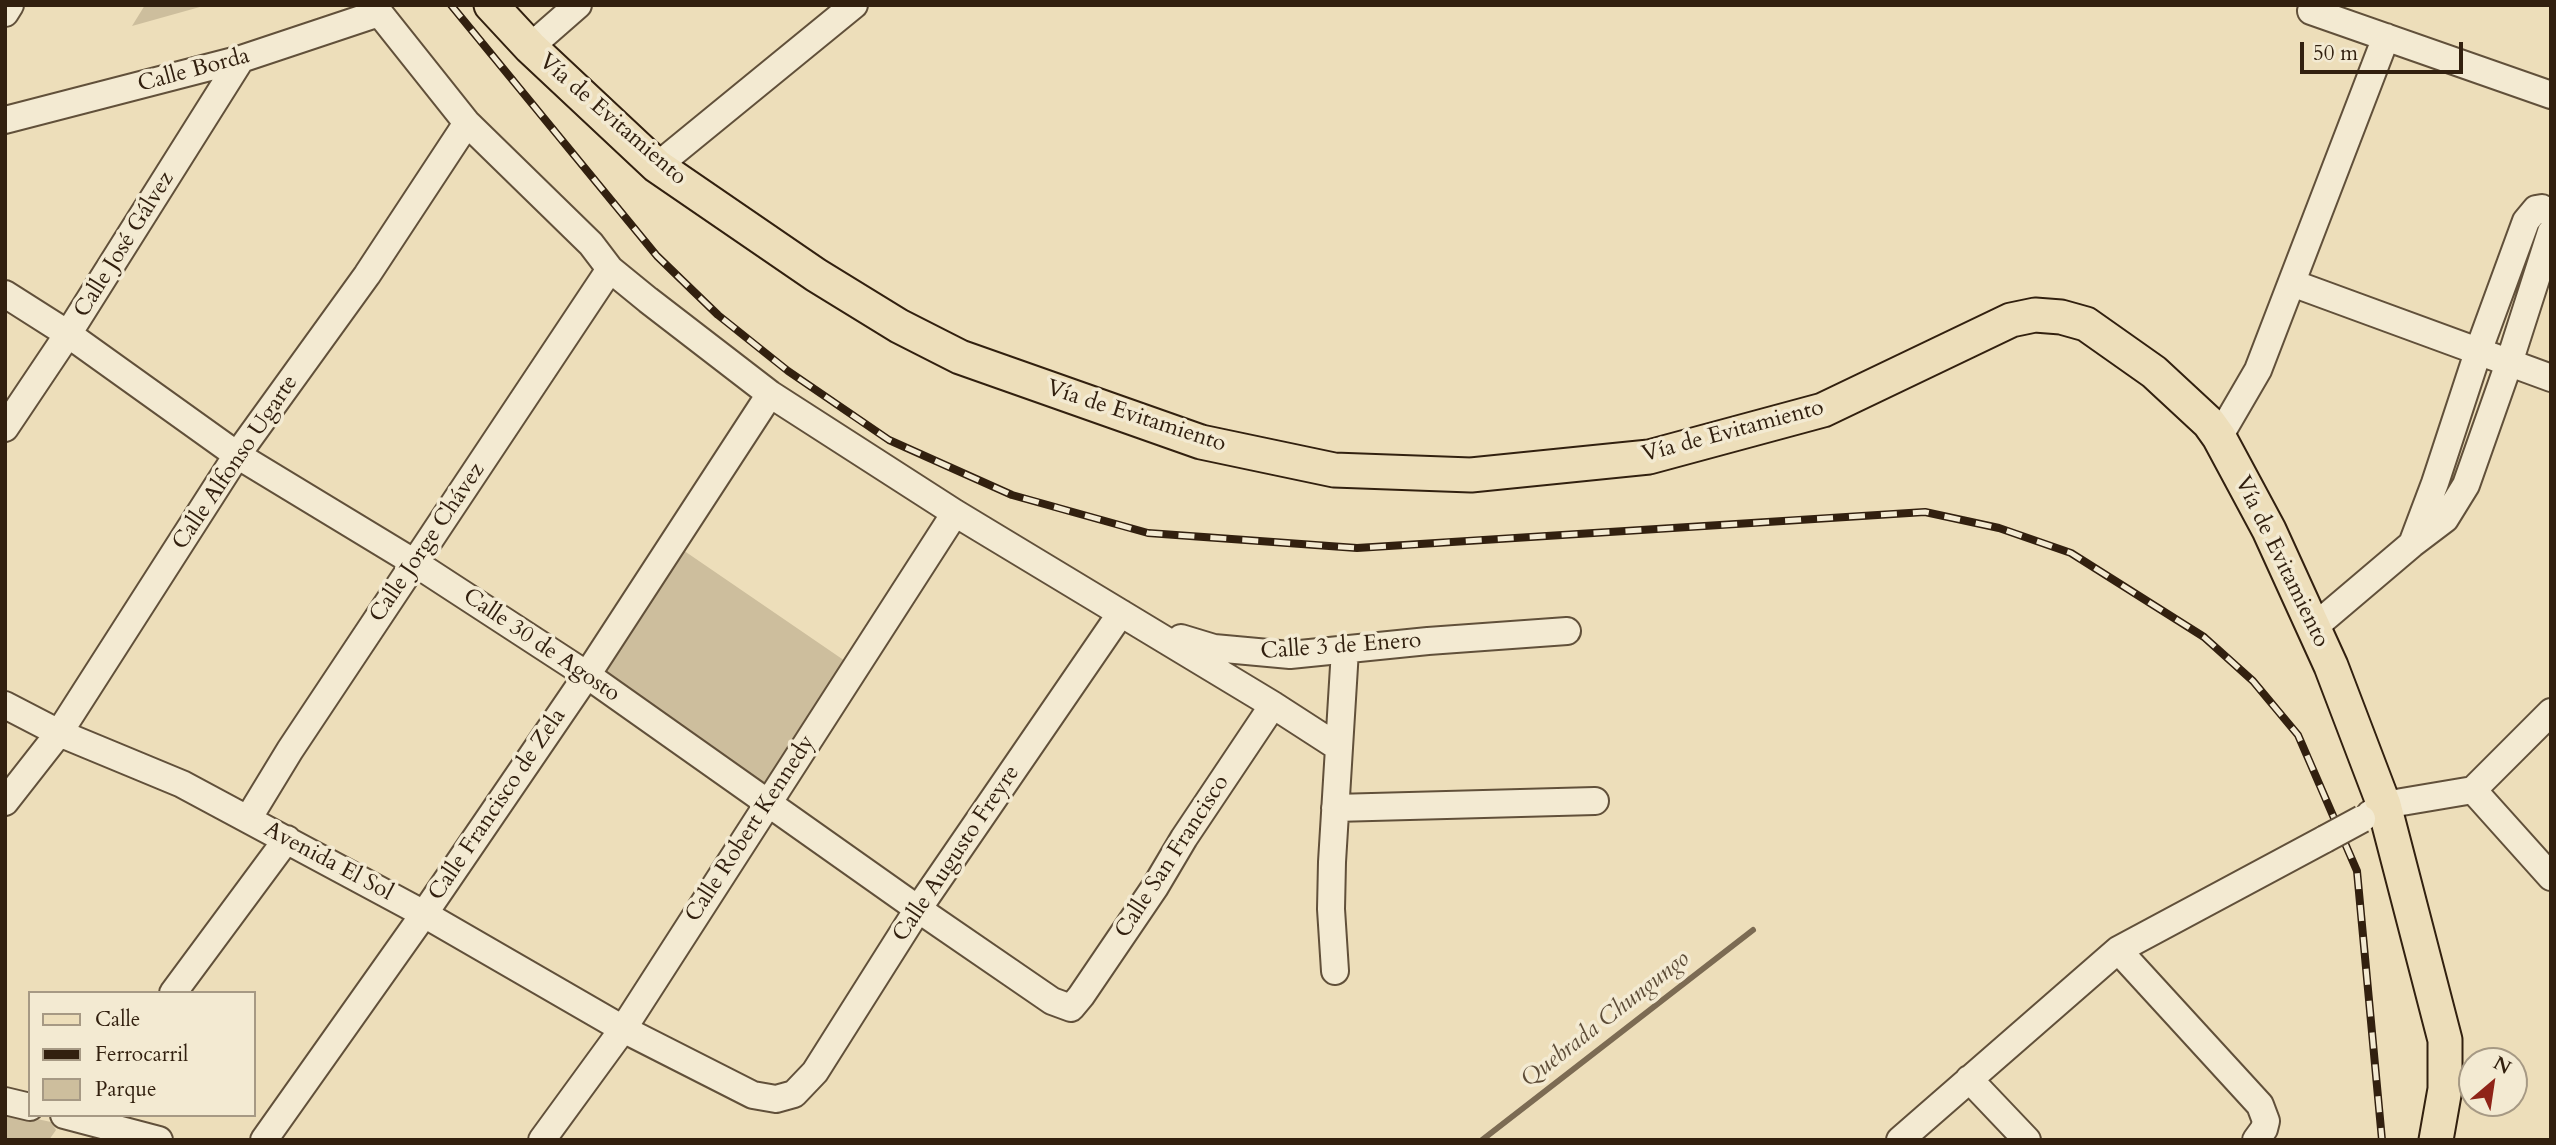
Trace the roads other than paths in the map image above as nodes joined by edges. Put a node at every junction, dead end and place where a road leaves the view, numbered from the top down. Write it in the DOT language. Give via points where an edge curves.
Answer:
graph roads {
  1 [pos="10,5"];
  2 [pos="491,5"];
  3 [pos="578,5"];
  4 [pos="845,8"];
  5 [pos="376,9"];
  6 [pos="2311,10"];
  7 [pos="5,13"];
  8 [pos="2386,37"];
  9 [pos="530,47"];
  10 [pos="242,59"];
  11 [pos="2551,95"];
  12 [pos="5,120"];
  13 [pos="467,124"];
  14 [pos="657,166"];
  15 [pos="2551,214"];
  16 [pos="2551,232"];
  17 [pos="610,269"];
  18 [pos="2292,283"];
  19 [pos="5,294"];
  20 [pos="68,334"];
  21 [pos="2478,352"];
  22 [pos="2509,363"];
  23 [pos="2551,378"];
  24 [pos="770,394"];
  25 [pos="5,428"];
  26 [pos="2219,438"];
  27 [pos="237,454"];
  28 [pos="955,513"];
  29 [pos="2412,544"];
  30 [pos="415,563"];
  31 [pos="1121,613"];
  32 [pos="2313,628"];
  33 [pos="1567,631"];
  34 [pos="1345,650"];
  35 [pos="587,675"];
  36 [pos="5,705"];
  37 [pos="1273,705"];
  38 [pos="2551,712"];
  39 [pos="59,733"];
  40 [pos="1338,747"];
  41 [pos="2473,790"];
  42 [pos="1595,801"];
  43 [pos="5,802"];
  44 [pos="767,804"];
  45 [pos="1335,808"];
  46 [pos="2373,812"];
  47 [pos="248,819"];
  48 [pos="287,839"];
  49 [pos="2551,877"];
  50 [pos="918,909"];
  51 [pos="424,914"];
  52 [pos="2118,950"];
  53 [pos="1335,971"];
  54 [pos="174,991"];
  55 [pos="1071,1008"];
  56 [pos="623,1029"];
  57 [pos="1969,1079"];
  58 [pos="794,1094"];
  59 [pos="5,1101"];
  60 [pos="28,1107"];
  61 [pos="74,1117"];
  62 [pos="78,1117"];
  63 [pos="62,1140"];
  64 [pos="159,1140"];
  65 [pos="264,1140"];
  66 [pos="542,1140"];
  67 [pos="1900,1140"];
  68 [pos="2027,1140"];
  69 [pos="2256,1140"];
  70 [pos="2436,1140"];
  1 -- 7 [label="street"];
  2 -- 9 [label="main road, Vía de Evitamiento"];
  3 -- 9 [label="street"];
  4 -- 14 [label="street"];
  5 -- 10 [label="street, Calle Borda"];
  5 -- 13 [label="street"];
  6 -- 8 [label="street"];
  8 -- 11 [label="street"];
  8 -- 18 [label="street"];
  9 -- 14 [label="main road, Vía de Evitamiento"];
  10 -- 12 [label="street, Calle Borda"];
  10 -- 20 [label="street, Calle José Gálvez"];
  13 -- 17 [label="street" via="591,244"];
  13 -- 27 [label="street, Calle Alfonso Ugarte" via="367,275"];
  14 -- 26 [label="main road, Vía de Evitamiento" via="816,275 960,357 1201,442 1334,470 1471,475 1649,457 1823,410 2011,320 2035,315 2086,324 2154,372"];
  15 -- 21 [label="street" via="2536,209 2526,221"];
  16 -- 22 [label="street"];
  17 -- 24 [label="street"];
  17 -- 30 [label="street, Calle Jorge Chávez"];
  18 -- 21 [label="street"];
  18 -- 26 [label="street" via="2258,370"];
  19 -- 20 [label="street, Calle 30 de Agosto"];
  20 -- 25 [label="street, Calle José Gálvez"];
  20 -- 27 [label="street, Calle 30 de Agosto"];
  21 -- 22 [label="street"];
  21 -- 29 [label="street"];
  22 -- 23 [label="street"];
  22 -- 29 [label="street" via="2466,485 2445,519"];
  24 -- 28 [label="street"];
  24 -- 35 [label="street, Calle Francisco de Zela"];
  26 -- 32 [label="main road, Vía de Evitamiento" via="2269,530"];
  27 -- 30 [label="street, Calle 30 de Agosto"];
  27 -- 39 [label="street, Calle Alfonso Ugarte"];
  28 -- 31 [label="street"];
  28 -- 44 [label="street, Calle Robert Kennedy"];
  29 -- 32 [label="street"];
  30 -- 35 [label="street, Calle 30 de Agosto"];
  30 -- 47 [label="street, Calle Jorge Chávez"];
  31 -- 34 [label="street, Calle 3 de Enero" via="1214,648 1290,655"];
  31 -- 37 [label="street"];
  31 -- 50 [label="street, Calle Augusto Freyre"];
  32 -- 46 [label="main road, Vía de Evitamiento" via="2332,666"];
  33 -- 34 [label="street, Calle 3 de Enero"];
  34 -- 40 [label="street"];
  35 -- 44 [label="street, Calle 30 de Agosto"];
  35 -- 51 [label="street, Calle Francisco de Zela"];
  36 -- 39 [label="street, Avenida El Sol"];
  37 -- 40 [label="street"];
  37 -- 55 [label="street, Calle San Francisco"];
  38 -- 41 [label="street"];
  39 -- 43 [label="street, Calle Alfonso Ugarte"];
  39 -- 47 [label="street, Avenida El Sol" via="182,784"];
  40 -- 45 [label="street"];
  41 -- 46 [label="street"];
  41 -- 49 [label="street"];
  42 -- 45 [label="street"];
  44 -- 50 [label="street, Calle 30 de Agosto"];
  44 -- 56 [label="street, Calle Robert Kennedy"];
  45 -- 53 [label="street" via="1331,909"];
  46 -- 52 [label="street, bridge"];
  46 -- 70 [label="main road, Vía de Evitamiento" via="2445,1040 2445,1089"];
  47 -- 48 [label="street, Avenida El Sol"];
  48 -- 51 [label="street, Avenida El Sol"];
  48 -- 54 [label="street"];
  50 -- 55 [label="street, Calle 30 de Agosto" via="1052,1001"];
  50 -- 58 [label="street, Calle Augusto Freyre" via="815,1072"];
  51 -- 56 [label="street, Avenida El Sol"];
  51 -- 65 [label="street, Calle Francisco de Zela"];
  52 -- 57 [label="street"];
  52 -- 69 [label="street" via="2260,1105 2266,1121"];
  56 -- 58 [label="street, Avenida El Sol" via="753,1095 776,1099"];
  56 -- 66 [label="street, Calle Robert Kennedy"];
  57 -- 67 [label="street"];
  57 -- 68 [label="street"];
  59 -- 60 [label="street"];
  61 -- 63 [label="street"];
  62 -- 64 [label="street"];
}
